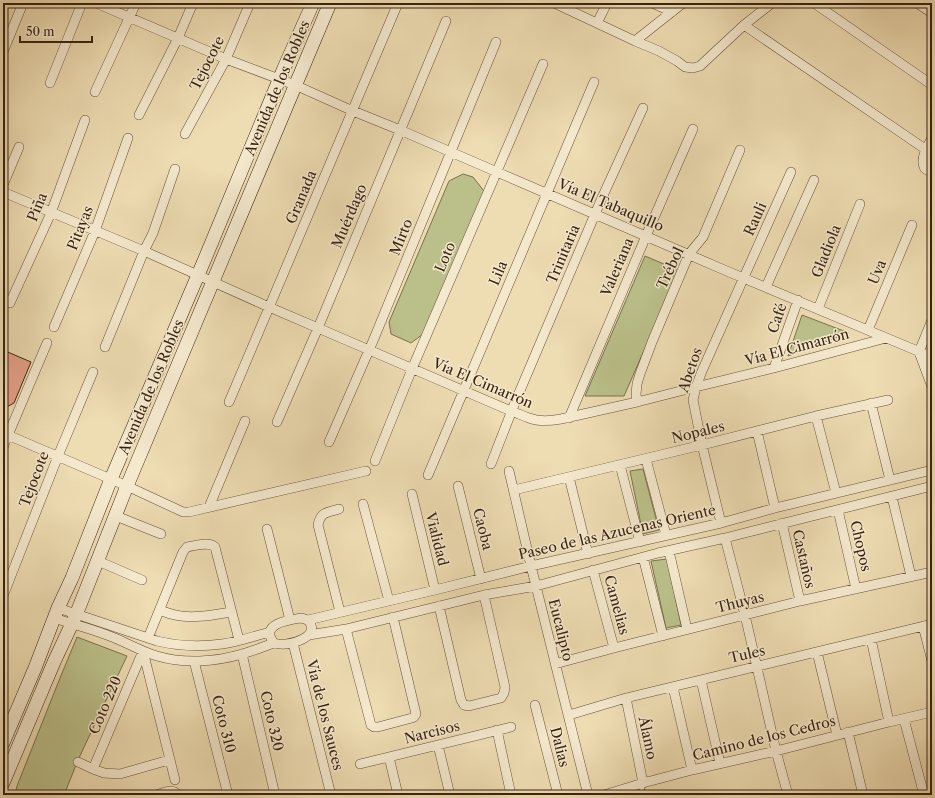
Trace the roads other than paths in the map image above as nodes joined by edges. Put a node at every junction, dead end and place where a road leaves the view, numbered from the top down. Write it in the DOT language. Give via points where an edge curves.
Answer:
graph roads {
  1 [pos="23,3"];
  2 [pos="82,3"];
  3 [pos="96,3"];
  4 [pos="136,3"];
  5 [pos="193,3"];
  6 [pos="250,3"];
  7 [pos="313,3"];
  8 [pos="330,3"];
  9 [pos="398,3"];
  10 [pos="554,3"];
  11 [pos="607,3"];
  12 [pos="652,3"];
  13 [pos="683,3"];
  14 [pos="772,3"];
  15 [pos="814,3"];
  16 [pos="917,3"];
  17 [pos="672,12"];
  18 [pos="932,13"];
  19 [pos="130,18"];
  20 [pos="446,21"];
  21 [pos="597,23"];
  22 [pos="744,25"];
  23 [pos="178,38"];
  24 [pos="635,41"];
  25 [pos="496,42"];
  26 [pos="3,52"];
  27 [pos="226,59"];
  28 [pos="543,64"];
  29 [pos="279,79"];
  30 [pos="594,82"];
  31 [pos="50,83"];
  32 [pos="295,85"];
  33 [pos="932,85"];
  34 [pos="95,92"];
  35 [pos="643,108"];
  36 [pos="353,111"];
  37 [pos="139,115"];
  38 [pos="86,120"];
  39 [pos="693,129"];
  40 [pos="400,130"];
  41 [pos="185,134"];
  42 [pos="128,138"];
  43 [pos="932,138"];
  44 [pos="19,147"];
  45 [pos="925,149"];
  46 [pos="740,150"];
  47 [pos="451,152"];
  48 [pos="175,169"];
  49 [pos="497,172"];
  50 [pos="791,172"];
  51 [pos="932,172"];
  52 [pos="814,180"];
  53 [pos="3,185"];
  54 [pos="3,192"];
  55 [pos="547,193"];
  56 [pos="860,204"];
  57 [pos="51,213"];
  58 [pos="596,214"];
  59 [pos="912,225"];
  60 [pos="95,231"];
  61 [pos="646,236"];
  62 [pos="144,251"];
  63 [pos="690,254"];
  64 [pos="198,275"];
  65 [pos="744,278"];
  66 [pos="213,282"];
  67 [pos="766,287"];
  68 [pos="798,300"];
  69 [pos="10,303"];
  70 [pos="269,307"];
  71 [pos="818,309"];
  72 [pos="932,320"];
  73 [pos="54,327"];
  74 [pos="318,328"];
  75 [pos="868,330"];
  76 [pos="886,338"];
  77 [pos="47,343"];
  78 [pos="105,347"];
  79 [pos="369,350"];
  80 [pos="919,352"];
  81 [pos="932,357"];
  82 [pos="774,368"];
  83 [pos="412,369"];
  84 [pos="93,372"];
  85 [pos="932,386"];
  86 [pos="696,387"];
  87 [pos="464,390"];
  88 [pos="888,400"];
  89 [pos="229,402"];
  90 [pos="637,402"];
  91 [pos="871,403"];
  92 [pos="511,411"];
  93 [pos="816,416"];
  94 [pos="569,418"];
  95 [pos="245,421"];
  96 [pos="277,422"];
  97 [pos="757,431"];
  98 [pos="6,434"];
  99 [pos="329,442"];
  100 [pos="702,445"];
  101 [pos="3,447"];
  102 [pos="58,456"];
  103 [pos="646,459"];
  104 [pos="375,461"];
  105 [pos="491,464"];
  106 [pos="620,465"];
  107 [pos="932,470"];
  108 [pos="366,471"];
  109 [pos="509,471"];
  110 [pos="428,475"];
  111 [pos="569,477"];
  112 [pos="111,479"];
  113 [pos="890,480"];
  114 [pos="127,486"];
  115 [pos="458,486"];
  116 [pos="932,486"];
  117 [pos="514,490"];
  118 [pos="836,493"];
  119 [pos="412,494"];
  120 [pos="892,497"];
  121 [pos="363,504"];
  122 [pos="209,507"];
  123 [pos="775,508"];
  124 [pos="339,509"];
  125 [pos="838,510"];
  126 [pos="116,516"];
  127 [pos="721,523"];
  128 [pos="782,523"];
  129 [pos="267,529"];
  130 [pos="161,534"];
  131 [pos="666,535"];
  132 [pos="725,538"];
  133 [pos="640,542"];
  134 [pos="669,551"];
  135 [pos="588,554"];
  136 [pos="643,557"];
  137 [pos="98,561"];
  138 [pos="531,566"];
  139 [pos="593,570"];
  140 [pos="932,572"];
  141 [pos="911,576"];
  142 [pos="481,579"];
  143 [pos="142,580"];
  144 [pos="536,586"];
  145 [pos="856,589"];
  146 [pos="436,590"];
  147 [pos="484,595"];
  148 [pos="3,596"];
  149 [pos="389,601"];
  150 [pos="800,601"];
  151 [pos="439,606"];
  152 [pos="160,610"];
  153 [pos="231,612"];
  154 [pos="340,612"];
  155 [pos="56,613"];
  156 [pos="745,615"];
  157 [pos="393,617"];
  158 [pos="74,619"];
  159 [pos="290,620"];
  160 [pos="308,620"];
  161 [pos="927,625"];
  162 [pos="346,629"];
  163 [pos="687,629"];
  164 [pos="270,632"];
  165 [pos="309,635"];
  166 [pos="663,636"];
  167 [pos="148,638"];
  168 [pos="871,639"];
  169 [pos="239,640"];
  170 [pos="274,643"];
  171 [pos="293,643"];
  172 [pos="173,645"];
  173 [pos="614,648"];
  174 [pos="143,651"];
  175 [pos="817,652"];
  176 [pos="242,654"];
  177 [pos="170,659"];
  178 [pos="194,661"];
  179 [pos="932,662"];
  180 [pos="555,664"];
  181 [pos="757,666"];
  182 [pos="701,680"];
  183 [pos="673,687"];
  184 [pos="626,698"];
  185 [pos="535,705"];
  186 [pos="932,712"];
  187 [pos="569,715"];
  188 [pos="904,719"];
  189 [pos="889,722"];
  190 [pos="511,727"];
  191 [pos="497,730"];
  192 [pos="848,732"];
  193 [pos="838,735"];
  194 [pos="3,743"];
  195 [pos="438,745"];
  196 [pos="776,751"];
  197 [pos="389,757"];
  198 [pos="170,760"];
  199 [pos="78,762"];
  200 [pos="720,763"];
  201 [pos="360,764"];
  202 [pos="93,769"];
  203 [pos="692,770"];
  204 [pos="174,780"];
  205 [pos="3,783"];
  206 [pos="643,783"];
  207 [pos="176,793"];
  208 [pos="156,795"];
  209 [pos="228,795"];
  210 [pos="275,795"];
  211 [pos="331,795"];
  212 [pos="398,795"];
  213 [pos="450,795"];
  214 [pos="511,795"];
  215 [pos="558,795"];
  216 [pos="588,795"];
  217 [pos="604,795"];
  218 [pos="641,795"];
  219 [pos="788,795"];
  220 [pos="863,795"];
  221 [pos="924,795"];
  1 -- 26 [label="street"];
  2 -- 31 [label="street"];
  3 -- 19 [label="street, Vía El Tabaquillo"];
  4 -- 19 [label="street"];
  5 -- 23 [label="street"];
  6 -- 27 [label="street, Tejocote"];
  7 -- 29 [label="street, Avenida de los Robles"];
  8 -- 32 [label="street, Avenida de los Robles"];
  9 -- 36 [label="street, Granada"];
  10 -- 21 [label="street"];
  11 -- 21 [label="street"];
  12 -- 17 [label="street"];
  13 -- 17 [label="street"];
  14 -- 22 [label="street"];
  15 -- 33 [label="street"];
  16 -- 18 [label="street"];
  17 -- 24 [label="street"];
  19 -- 23 [label="street, Vía El Tabaquillo"];
  19 -- 34 [label="street"];
  20 -- 40 [label="street, Muérdago"];
  21 -- 24 [label="street"];
  22 -- 24 [label="street" via="700,66 693,68"];
  22 -- 45 [label="street"];
  23 -- 27 [label="street, Vía El Tabaquillo"];
  23 -- 37 [label="street"];
  25 -- 47 [label="street, Mirto"];
  27 -- 29 [label="street, Vía El Tabaquillo"];
  27 -- 41 [label="street, Tejocote"];
  28 -- 49 [label="street, Loto"];
  29 -- 32 [label="street, Vía El Tabaquillo"];
  29 -- 64 [label="street, Avenida de los Robles"];
  30 -- 55 [label="street, Lila"];
  32 -- 36 [label="street, Vía El Tabaquillo"];
  32 -- 66 [label="street, Avenida de los Robles"];
  35 -- 58 [label="street, Trinitaria"];
  36 -- 40 [label="street, Vía El Tabaquillo"];
  36 -- 70 [label="street, Granada"];
  38 -- 57 [label="street, Piña"];
  39 -- 61 [label="street, Valeriana"];
  40 -- 47 [label="street, Vía El Tabaquillo"];
  40 -- 74 [label="street, Muérdago"];
  42 -- 60 [label="street, Pitayas"];
  43 -- 45 [label="street"];
  44 -- 53 [label="street"];
  45 -- 51 [label="street" via="923,166"];
  46 -- 63 [label="street, Trébol" via="703,236"];
  47 -- 49 [label="street, Vía El Tabaquillo"];
  47 -- 79 [label="street, Mirto"];
  48 -- 62 [label="street" via="153,233"];
  49 -- 55 [label="street, Vía El Tabaquillo"];
  49 -- 83 [label="street, Loto"];
  50 -- 65 [label="street, Rauli"];
  52 -- 67 [label="street"];
  54 -- 57 [label="street, Vía El Cimarrón"];
  55 -- 58 [label="street, Vía El Tabaquillo"];
  55 -- 87 [label="street, Lila"];
  56 -- 71 [label="street, Gladiola"];
  57 -- 60 [label="street, Vía El Cimarrón"];
  57 -- 69 [label="street, Piña"];
  58 -- 61 [label="street, Vía El Tabaquillo"];
  58 -- 92 [label="street, Trinitaria"];
  59 -- 75 [label="street, Uva"];
  60 -- 62 [label="street, Vía El Cimarrón"];
  60 -- 73 [label="street, Pitayas"];
  61 -- 63 [label="street, Vía El Tabaquillo"];
  61 -- 94 [label="street, Valeriana"];
  62 -- 64 [label="street, Vía El Cimarrón"];
  62 -- 78 [label="street"];
  63 -- 65 [label="street, Vía El Tabaquillo"];
  63 -- 90 [label="street, Trébol" via="640,374"];
  64 -- 66 [label="street, Vía El Cimarrón"];
  64 -- 112 [label="street, Avenida de los Robles"];
  65 -- 67 [label="street, Vía El Tabaquillo"];
  65 -- 86 [label="street, Abetos"];
  66 -- 70 [label="street, Vía El Cimarrón"];
  66 -- 114 [label="street, Avenida de los Robles"];
  67 -- 68 [label="street, Vía El Tabaquillo"];
  68 -- 71 [label="street, Vía El Tabaquillo"];
  68 -- 82 [label="street, Café"];
  70 -- 74 [label="street, Vía El Cimarrón"];
  70 -- 89 [label="street, Granada"];
  71 -- 75 [label="street, Vía El Tabaquillo"];
  72 -- 80 [label="street"];
  74 -- 79 [label="street, Vía El Cimarrón"];
  74 -- 96 [label="street, Muérdago"];
  75 -- 76 [label="street, Vía El Tabaquillo"];
  76 -- 80 [label="street, Vía El Tabaquillo"];
  76 -- 82 [label="street, Vía El Cimarrón"];
  77 -- 98 [label="street"];
  79 -- 83 [label="street, Vía El Cimarrón"];
  79 -- 99 [label="street, Mirto"];
  80 -- 81 [label="street, Vía El Tabaquillo"];
  80 -- 85 [label="street"];
  82 -- 86 [label="street, Vía El Cimarrón"];
  83 -- 87 [label="street, Vía El Cimarrón"];
  83 -- 104 [label="street, Loto"];
  84 -- 102 [label="street, Tejocote"];
  86 -- 90 [label="street, Vía El Cimarrón"];
  86 -- 100 [label="street, Abetos" via="693,400"];
  87 -- 92 [label="street, Vía El Cimarrón"];
  87 -- 110 [label="street, Lila"];
  88 -- 91 [label="street, Nopales"];
  90 -- 94 [label="street, Vía El Cimarrón"];
  91 -- 93 [label="street, Nopales"];
  91 -- 113 [label="street"];
  92 -- 94 [label="street, Vía El Cimarrón" via="540,421"];
  92 -- 105 [label="street, Trinitaria"];
  93 -- 97 [label="street, Nopales"];
  93 -- 118 [label="street"];
  95 -- 122 [label="street"];
  97 -- 100 [label="street, Nopales"];
  97 -- 123 [label="street"];
  98 -- 101 [label="street"];
  98 -- 102 [label="street"];
  100 -- 103 [label="street, Nopales"];
  100 -- 127 [label="street, Abetos"];
  102 -- 112 [label="street"];
  102 -- 148 [label="street, Tejocote"];
  103 -- 106 [label="street, Nopales"];
  103 -- 131 [label="street"];
  106 -- 111 [label="street, Nopales"];
  106 -- 133 [label="street"];
  107 -- 113 [label="street, Paseo de las Azucenas Oriente"];
  108 -- 122 [label="street" via="353,478"];
  109 -- 117 [label="street, Eucalipto"];
  111 -- 117 [label="street, Nopales"];
  111 -- 135 [label="street"];
  112 -- 114 [label="street"];
  112 -- 155 [label="street, Avenida de los Robles"];
  113 -- 118 [label="street, Paseo de las Azucenas Oriente"];
  114 -- 122 [label="street" via="183,512"];
  114 -- 126 [label="street, Avenida de los Robles"];
  115 -- 142 [label="street, Caoba"];
  116 -- 120 [label="street"];
  117 -- 138 [label="street, Eucalipto"];
  118 -- 123 [label="street, Paseo de las Azucenas Oriente"];
  119 -- 146 [label="street, Vialidad"];
  120 -- 125 [label="street"];
  120 -- 141 [label="street"];
  121 -- 149 [label="street"];
  123 -- 127 [label="street, Paseo de las Azucenas Oriente"];
  124 -- 154 [label="street" via="322,514 318,525"];
  125 -- 128 [label="street"];
  125 -- 145 [label="street, Chopos"];
  126 -- 130 [label="street"];
  126 -- 137 [label="street, Avenida de los Robles"];
  127 -- 131 [label="street, Paseo de las Azucenas Oriente"];
  128 -- 132 [label="street"];
  128 -- 150 [label="street, Castaños"];
  129 -- 159 [label="street"];
  131 -- 133 [label="street, Paseo de las Azucenas Oriente"];
  132 -- 134 [label="street"];
  132 -- 156 [label="street"];
  133 -- 135 [label="street, Paseo de las Azucenas Oriente"];
  134 -- 136 [label="street"];
  134 -- 163 [label="street"];
  135 -- 138 [label="street, Paseo de las Azucenas Oriente"];
  136 -- 139 [label="street"];
  136 -- 166 [label="street"];
  137 -- 143 [label="street"];
  137 -- 158 [label="street, Avenida de los Robles"];
  138 -- 142 [label="street, Paseo de las Azucenas Oriente"];
  138 -- 144 [label="street, Eucalipto"];
  139 -- 144 [label="street"];
  139 -- 173 [label="street, Camelias"];
  140 -- 141 [label="street, Thuyas"];
  141 -- 145 [label="street, Thuyas"];
  142 -- 146 [label="street, Paseo de las Azucenas Oriente"];
  144 -- 147 [label="street"];
  144 -- 180 [label="street, Eucalipto"];
  145 -- 150 [label="street, Thuyas"];
  146 -- 149 [label="street, Paseo de las Azucenas Oriente"];
  147 -- 151 [label="street"];
  147 -- 151 [label="street" via="505,687 501,698 469,706 464,705 461,700"];
  149 -- 154 [label="street, Paseo de las Azucenas Oriente"];
  150 -- 156 [label="street, Thuyas"];
  151 -- 157 [label="street"];
  152 -- 153 [label="street" via="190,617"];
  152 -- 153 [label="street" via="183,552 187,547 208,544 215,547"];
  152 -- 167 [label="street"];
  153 -- 169 [label="street"];
  154 -- 160 [label="street, Paseo de las Azucenas Oriente"];
  155 -- 158 [label="street"];
  155 -- 194 [label="street, Avenida de los Robles"];
  156 -- 163 [label="street, Thuyas"];
  156 -- 181 [label="street"];
  157 -- 162 [label="street"];
  157 -- 162 [label="street" via="416,714 412,718 378,727 371,726"];
  158 -- 167 [label="street"];
  158 -- 174 [label="street"];
  158 -- 205 [label="street, Avenida de los Robles"];
  159 -- 160 [label="street, Paseo de las Azucenas Oriente"];
  159 -- 164 [label="street" via="273,626"];
  160 -- 165 [label="street" via="312,630"];
  161 -- 168 [label="street, Tules"];
  161 -- 179 [label="street"];
  162 -- 165 [label="street"];
  163 -- 166 [label="street, Thuyas"];
  164 -- 169 [label="street"];
  164 -- 170 [label="street"];
  165 -- 171 [label="street"];
  166 -- 173 [label="street, Thuyas"];
  167 -- 172 [label="street"];
  168 -- 175 [label="street, Tules"];
  168 -- 189 [label="street"];
  169 -- 172 [label="street" via="222,644"];
  170 -- 171 [label="street"];
  170 -- 176 [label="street"];
  171 -- 211 [label="street, Vía de los Sauces"];
  172 -- 177 [label="street"];
  173 -- 180 [label="street, Thuyas"];
  174 -- 177 [label="street"];
  174 -- 198 [label="street"];
  174 -- 202 [label="street, Coto 220"];
  175 -- 181 [label="street, Tules"];
  175 -- 193 [label="street"];
  176 -- 178 [label="street"];
  176 -- 210 [label="street, Coto 320"];
  177 -- 178 [label="street"];
  178 -- 209 [label="street, Coto 310"];
  180 -- 187 [label="street, Eucalipto"];
  181 -- 182 [label="street, Tules"];
  181 -- 196 [label="street"];
  182 -- 183 [label="street, Tules"];
  182 -- 200 [label="street"];
  183 -- 184 [label="street, Tules"];
  183 -- 203 [label="street"];
  184 -- 187 [label="street, Tules"];
  184 -- 206 [label="street, Álamo"];
  185 -- 215 [label="street, Dalias"];
  186 -- 188 [label="street, Camino de los Cedros"];
  187 -- 216 [label="street, Eucalipto"];
  188 -- 189 [label="street, Camino de los Cedros"];
  188 -- 221 [label="street"];
  189 -- 192 [label="street, Camino de los Cedros"];
  190 -- 191 [label="street, Narcisos"];
  191 -- 195 [label="street, Narcisos"];
  191 -- 214 [label="street"];
  192 -- 193 [label="street, Camino de los Cedros"];
  192 -- 220 [label="street"];
  193 -- 196 [label="street, Camino de los Cedros"];
  195 -- 197 [label="street, Narcisos"];
  195 -- 213 [label="street"];
  196 -- 200 [label="street, Camino de los Cedros"];
  196 -- 219 [label="street"];
  197 -- 201 [label="street, Narcisos"];
  197 -- 212 [label="street"];
  198 -- 202 [label="street" via="120,774"];
  198 -- 204 [label="street"];
  199 -- 202 [label="street"];
  200 -- 203 [label="street, Camino de los Cedros"];
  203 -- 206 [label="street, Camino de los Cedros"];
  206 -- 217 [label="street, Camino de los Cedros"];
  206 -- 218 [label="lane"];
  207 -- 208 [label="street" via="172,790"];
}
